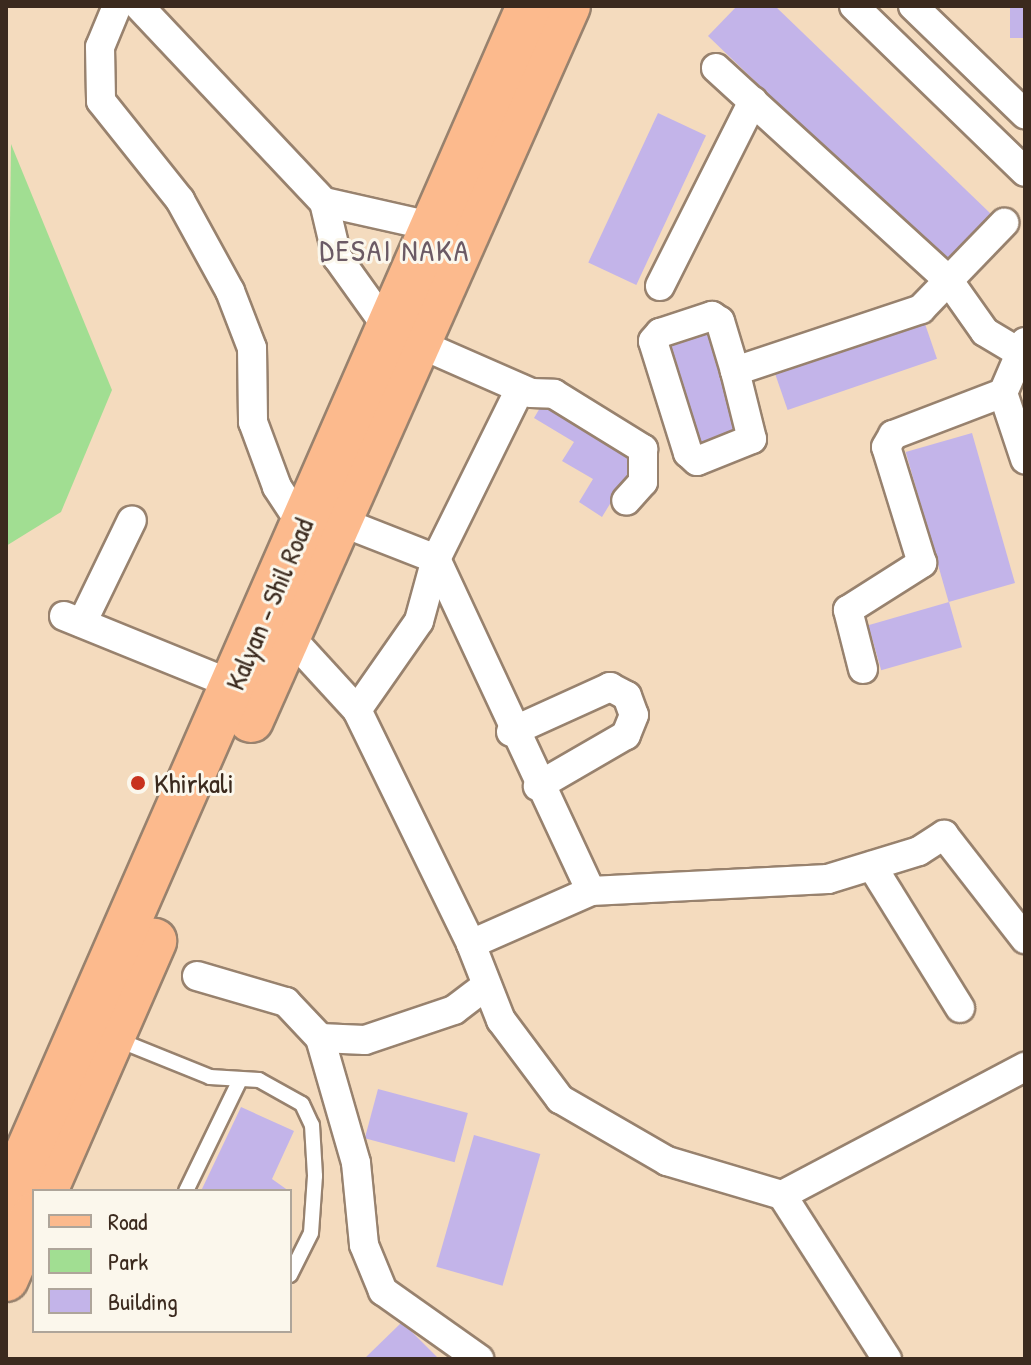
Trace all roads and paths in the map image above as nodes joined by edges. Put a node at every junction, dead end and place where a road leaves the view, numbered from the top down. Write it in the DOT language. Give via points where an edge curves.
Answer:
graph roads {
  1 [pos="117,6"];
  2 [pos="139,6"];
  3 [pos="529,6"];
  4 [pos="568,6"];
  5 [pos="854,6"];
  6 [pos="913,6"];
  7 [pos="716,68"];
  8 [pos="753,101"];
  9 [pos="1025,114"];
  10 [pos="1025,172"];
  11 [pos="324,202"];
  12 [pos="1004,223"];
  13 [pos="452,231"];
  14 [pos="949,281"];
  15 [pos="660,286"];
  16 [pos="405,337"];
  17 [pos="1022,347"];
  18 [pos="735,371"];
  19 [pos="520,389"];
  20 [pos="1003,393"];
  21 [pos="1025,459"];
  22 [pos="626,501"];
  23 [pos="132,520"];
  24 [pos="320,523"];
  25 [pos="436,559"];
  26 [pos="275,623"];
  27 [pos="863,669"];
  28 [pos="234,685"];
  29 [pos="357,710"];
  30 [pos="511,732"];
  31 [pos="538,786"];
  32 [pos="872,866"];
  33 [pos="591,891"];
  34 [pos="1025,939"];
  35 [pos="471,944"];
  36 [pos="197,976"];
  37 [pos="487,985"];
  38 [pos="960,1008"];
  39 [pos="112,1038"];
  40 [pos="320,1038"];
  41 [pos="1025,1067"];
  42 [pos="239,1082"];
  43 [pos="46,1189"];
  44 [pos="187,1189"];
  45 [pos="782,1195"];
  46 [pos="6,1201"];
  47 [pos="292,1271"];
  48 [pos="479,1359"];
  49 [pos="887,1359"];
  1 -- 24 [label="street" via="100,47 101,101 180,200 230,291 252,348 253,422 277,487"];
  2 -- 11 [label="street"];
  3 -- 13 [label="main road, Kalyan - Shil Road"];
  4 -- 13 [label="main road, Kalyan - Shil Road"];
  5 -- 10 [label="street"];
  6 -- 9 [label="street"];
  7 -- 8 [label="street"];
  8 -- 14 [label="street"];
  8 -- 15 [label="street"];
  11 -- 13 [label="street"];
  11 -- 16 [label="street" via="337,257"];
  12 -- 14 [label="street"];
  13 -- 16 [label="main road, Kalyan - Shil Road"];
  14 -- 17 [label="street" via="968,315"];
  14 -- 18 [label="street" via="921,309"];
  16 -- 19 [label="street"];
  16 -- 24 [label="main road, Kalyan - Shil Road"];
  17 -- 20 [label="street"];
  18 -- 18 [label="street" via="720,321 712,316 653,341 688,453 697,461 752,439"];
  19 -- 22 [label="street" via="554,394 643,449 643,482"];
  19 -- 25 [label="street"];
  20 -- 21 [label="street"];
  20 -- 27 [label="street" via="893,435 886,447 922,563 855,599 848,610"];
  23 -- 28 [label="street" via="73,620"];
  24 -- 25 [label="street"];
  24 -- 26 [label="main road, Kalyan - Shil Road"];
  25 -- 29 [label="street" via="419,621"];
  25 -- 30 [label="street"];
  26 -- 28 [label="main road, Kalyan - Shil Road"];
  26 -- 29 [label="street"];
  26 -- 39 [label="main road, Kalyan - Shil Road"];
  28 -- 46 [label="main road, Kalyan - Shil Road"];
  29 -- 35 [label="street"];
  30 -- 31 [label="street"];
  30 -- 31 [label="street" via="610,687 627,696 634,715 626,735"];
  31 -- 33 [label="street"];
  32 -- 33 [label="street" via="828,879"];
  32 -- 34 [label="street" via="944,835"];
  32 -- 38 [label="street"];
  33 -- 35 [label="street"];
  35 -- 37 [label="street"];
  36 -- 40 [label="street" via="286,1002"];
  37 -- 40 [label="street" via="454,1010 365,1040"];
  37 -- 45 [label="street" via="501,1020 560,1099 667,1161"];
  39 -- 42 [label="lane"];
  39 -- 43 [label="main road, Kalyan - Shil Road"];
  40 -- 48 [label="street" via="356,1163 364,1245 383,1291"];
  41 -- 45 [label="street"];
  42 -- 44 [label="lane"];
  42 -- 47 [label="lane" via="259,1080 302,1104 312,1125 311,1233"];
  45 -- 49 [label="street"];
}
